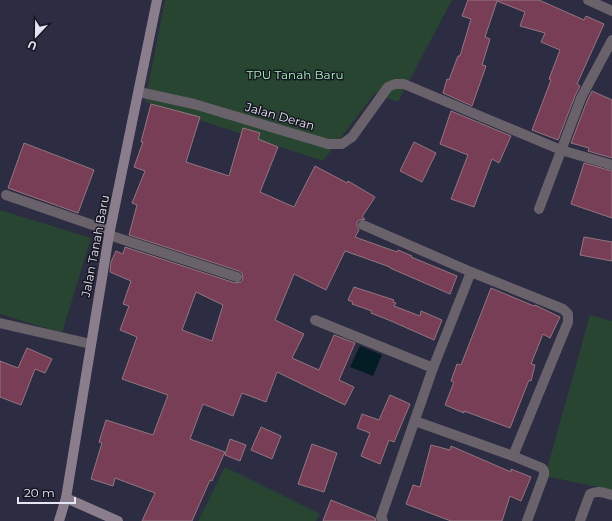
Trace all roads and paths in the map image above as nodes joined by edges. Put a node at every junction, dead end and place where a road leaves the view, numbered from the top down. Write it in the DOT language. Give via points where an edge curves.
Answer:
graph roads {
  1 [pos="157,0"];
  2 [pos="588,0"];
  3 [pos="612,11"];
  4 [pos="612,40"];
  5 [pos="139,92"];
  6 [pos="561,150"];
  7 [pos="612,165"];
  8 [pos="6,195"];
  9 [pos="539,209"];
  10 [pos="363,224"];
  11 [pos="110,233"];
  12 [pos="471,272"];
  13 [pos="237,277"];
  14 [pos="316,320"];
  15 [pos="0,323"];
  16 [pos="91,344"];
  17 [pos="433,368"];
  18 [pos="415,421"];
  19 [pos="513,456"];
  20 [pos="612,495"];
  21 [pos="66,498"];
  22 [pos="59,521"];
  23 [pos="118,521"];
  24 [pos="383,521"];
  25 [pos="528,521"];
  26 [pos="580,521"];
  1 -- 5 [label="main road, Jalan Tanah Baru"];
  2 -- 3 [label="street"];
  4 -- 6 [label="street" via="580,98"];
  5 -- 6 [label="street, Jalan Deran" via="194,104 328,144 342,144 352,137 388,87 404,84"];
  5 -- 11 [label="main road, Jalan Tanah Baru"];
  6 -- 7 [label="street"];
  6 -- 9 [label="street"];
  8 -- 11 [label="street"];
  10 -- 12 [label="street"];
  11 -- 13 [label="street"];
  11 -- 16 [label="main road, Jalan Tanah Baru"];
  12 -- 17 [label="street"];
  12 -- 19 [label="street" via="563,309 568,314 568,322"];
  14 -- 17 [label="street"];
  15 -- 16 [label="street"];
  16 -- 21 [label="main road, Jalan Tanah Baru"];
  17 -- 18 [label="street"];
  18 -- 19 [label="street"];
  18 -- 24 [label="street" via="381,517"];
  19 -- 25 [label="street" via="544,471"];
  20 -- 26 [label="street" via="602,492 590,494"];
  21 -- 22 [label="main road, Jalan Tanah Baru"];
  21 -- 23 [label="main road"];
}
